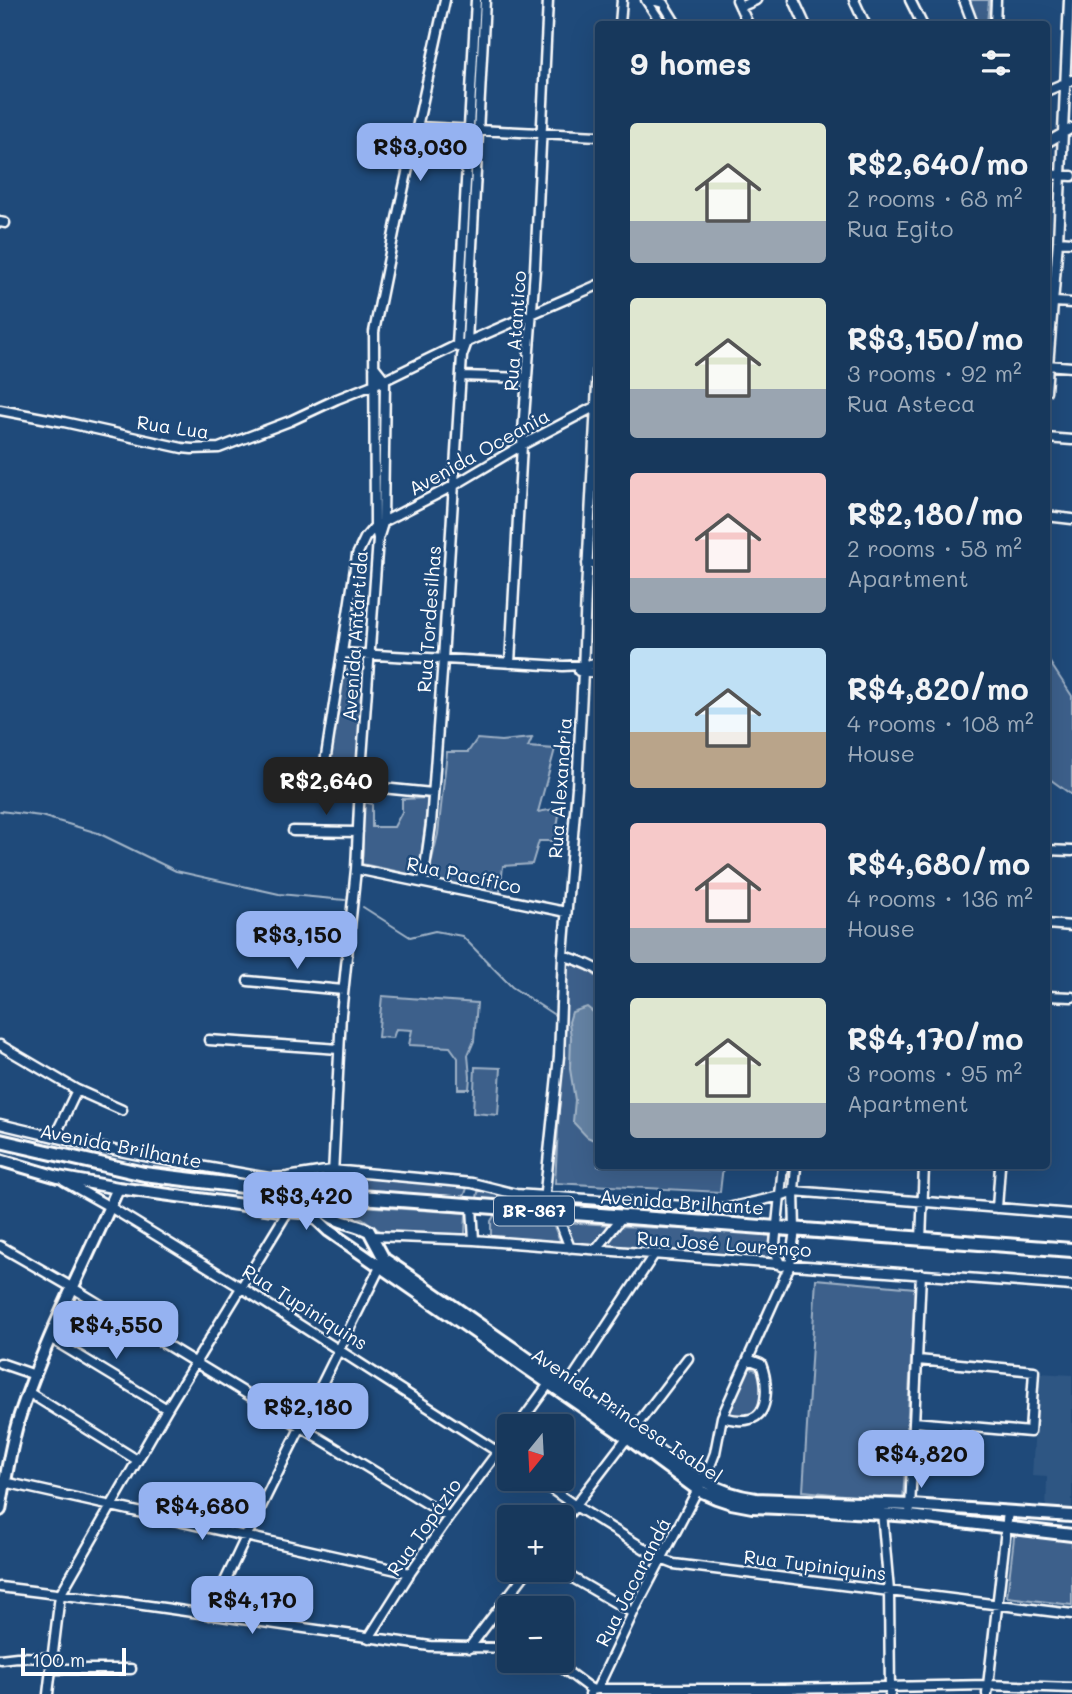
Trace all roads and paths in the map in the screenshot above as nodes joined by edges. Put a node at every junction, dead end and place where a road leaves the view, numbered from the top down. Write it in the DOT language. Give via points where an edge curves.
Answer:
graph roads {
  1 [pos="445,0"];
  2 [pos="476,0"];
  3 [pos="485,0"];
  4 [pos="548,0"];
  5 [pos="622,0"];
  6 [pos="646,0"];
  7 [pos="652,0"];
  8 [pos="756,0"];
  9 [pos="794,0"];
  10 [pos="854,0"];
  11 [pos="910,0"];
  12 [pos="964,0"];
  13 [pos="996,0"];
  14 [pos="1070,2"];
  15 [pos="739,3"];
  16 [pos="620,21"];
  17 [pos="660,21"];
  18 [pos="674,21"];
  19 [pos="747,21"];
  20 [pos="804,21"];
  21 [pos="864,21"];
  22 [pos="920,21"];
  23 [pos="971,21"];
  24 [pos="995,21"];
  25 [pos="1068,82"];
  26 [pos="1050,89"];
  27 [pos="418,127"];
  28 [pos="1072,128"];
  29 [pos="468,130"];
  30 [pos="478,131"];
  31 [pos="542,133"];
  32 [pos="1062,134"];
  33 [pos="595,136"];
  34 [pos="1050,141"];
  35 [pos="1050,174"];
  36 [pos="1060,175"];
  37 [pos="1072,176"];
  38 [pos="1058,241"];
  39 [pos="1072,242"];
  40 [pos="595,286"];
  41 [pos="1054,302"];
  42 [pos="1072,303"];
  43 [pos="531,314"];
  44 [pos="1050,338"];
  45 [pos="467,342"];
  46 [pos="457,345"];
  47 [pos="462,356"];
  48 [pos="1050,365"];
  49 [pos="374,366"];
  50 [pos="1072,367"];
  51 [pos="461,376"];
  52 [pos="527,378"];
  53 [pos="385,380"];
  54 [pos="373,384"];
  55 [pos="595,406"];
  56 [pos="0,410"];
  57 [pos="595,437"];
  58 [pos="1050,438"];
  59 [pos="1072,440"];
  60 [pos="522,445"];
  61 [pos="453,486"];
  62 [pos="1050,516"];
  63 [pos="1072,519"];
  64 [pos="379,525"];
  65 [pos="587,564"];
  66 [pos="595,564"];
  67 [pos="342,653"];
  68 [pos="370,653"];
  69 [pos="443,659"];
  70 [pos="510,663"];
  71 [pos="595,665"];
  72 [pos="584,668"];
  73 [pos="595,672"];
  74 [pos="301,782"];
  75 [pos="322,782"];
  76 [pos="360,785"];
  77 [pos="432,793"];
  78 [pos="293,831"];
  79 [pos="358,832"];
  80 [pos="1050,850"];
  81 [pos="1072,852"];
  82 [pos="356,869"];
  83 [pos="423,883"];
  84 [pos="566,912"];
  85 [pos="1050,924"];
  86 [pos="1072,926"];
  87 [pos="563,955"];
  88 [pos="595,968"];
  89 [pos="248,981"];
  90 [pos="343,989"];
  91 [pos="1050,996"];
  92 [pos="1072,997"];
  93 [pos="209,1040"];
  94 [pos="0,1045"];
  95 [pos="339,1049"];
  96 [pos="77,1090"];
  97 [pos="122,1110"];
  98 [pos="0,1124"];
  99 [pos="55,1136"];
  100 [pos="0,1141"];
  101 [pos="0,1160"];
  102 [pos="783,1169"];
  103 [pos="796,1169"];
  104 [pos="924,1169"];
  105 [pos="1000,1169"];
  106 [pos="332,1170"];
  107 [pos="58,1177"];
  108 [pos="287,1177"];
  109 [pos="118,1188"];
  110 [pos="794,1191"];
  111 [pos="292,1192"];
  112 [pos="312,1194"];
  113 [pos="332,1195"];
  114 [pos="545,1196"];
  115 [pos="780,1196"];
  116 [pos="923,1202"];
  117 [pos="110,1207"];
  118 [pos="472,1207"];
  119 [pos="997,1208"];
  120 [pos="288,1211"];
  121 [pos="324,1211"];
  122 [pos="549,1212"];
  123 [pos="311,1214"];
  124 [pos="1072,1214"];
  125 [pos="622,1217"];
  126 [pos="357,1226"];
  127 [pos="776,1229"];
  128 [pos="795,1230"];
  129 [pos="374,1238"];
  130 [pos="474,1240"];
  131 [pos="921,1240"];
  132 [pos="345,1241"];
  133 [pos="0,1247"];
  134 [pos="570,1248"];
  135 [pos="596,1250"];
  136 [pos="1072,1250"];
  137 [pos="362,1253"];
  138 [pos="651,1254"];
  139 [pos="382,1262"];
  140 [pos="780,1265"];
  141 [pos="790,1265"];
  142 [pos="921,1274"];
  143 [pos="786,1275"];
  144 [pos="1072,1286"];
  145 [pos="73,1288"];
  146 [pos="242,1288"];
  147 [pos="50,1338"];
  148 [pos="339,1349"];
  149 [pos="688,1358"];
  150 [pos="748,1359"];
  151 [pos="918,1360"];
  152 [pos="0,1363"];
  153 [pos="195,1363"];
  154 [pos="35,1375"];
  155 [pos="551,1381"];
  156 [pos="565,1390"];
  157 [pos="29,1392"];
  158 [pos="167,1409"];
  159 [pos="527,1414"];
  160 [pos="722,1417"];
  161 [pos="914,1422"];
  162 [pos="300,1426"];
  163 [pos="629,1434"];
  164 [pos="497,1451"];
  165 [pos="497,1455"];
  166 [pos="137,1460"];
  167 [pos="3,1482"];
  168 [pos="701,1486"];
  169 [pos="554,1491"];
  170 [pos="574,1505"];
  171 [pos="110,1506"];
  172 [pos="951,1508"];
  173 [pos="882,1509"];
  174 [pos="0,1510"];
  175 [pos="910,1510"];
  176 [pos="1008,1512"];
  177 [pos="1072,1516"];
  178 [pos="449,1517"];
  179 [pos="951,1520"];
  180 [pos="1007,1527"];
  181 [pos="1072,1535"];
  182 [pos="246,1537"];
  183 [pos="661,1559"];
  184 [pos="410,1573"];
  185 [pos="574,1579"];
  186 [pos="519,1582"];
  187 [pos="0,1587"];
  188 [pos="889,1591"];
  189 [pos="60,1595"];
  190 [pos="997,1605"];
  191 [pos="633,1613"];
  192 [pos="1072,1614"];
  193 [pos="209,1615"];
  194 [pos="369,1638"];
  195 [pos="469,1647"];
  196 [pos="497,1648"];
  197 [pos="51,1658"];
  198 [pos="0,1659"];
  199 [pos="51,1668"];
  200 [pos="131,1669"];
  201 [pos="569,1673"];
  202 [pos="1072,1688"];
  203 [pos="988,1689"];
  204 [pos="890,1690"];
  205 [pos="593,1691"];
  206 [pos="48,1694"];
  1 -- 27 [label="street, Avenida Antártida"];
  2 -- 29 [label="street, Rua Tordesilhas"];
  3 -- 30 [label="street, Rua Tordesilhas"];
  4 -- 31 [label="street, Rua Atantico"];
  5 -- 16 [label="street"];
  6 -- 17 [label="street"];
  7 -- 18 [label="street" via="663,3"];
  8 -- 15 [label="street"];
  9 -- 20 [label="street"];
  10 -- 21 [label="street"];
  11 -- 22 [label="street"];
  12 -- 23 [label="street"];
  13 -- 24 [label="street"];
  14 -- 25 [label="street"];
  15 -- 19 [label="street"];
  25 -- 26 [label="street"];
  25 -- 32 [label="street"];
  27 -- 29 [label="street"];
  27 -- 49 [label="street, Avenida Antártida" via="374,332"];
  28 -- 32 [label="street"];
  29 -- 30 [label="street"];
  29 -- 46 [label="street, Rua Tordesilhas"];
  30 -- 31 [label="street"];
  30 -- 45 [label="street, Rua Tordesilhas"];
  31 -- 33 [label="street"];
  31 -- 43 [label="street, Rua Atantico"];
  32 -- 34 [label="street"];
  32 -- 36 [label="street"];
  35 -- 36 [label="street"];
  36 -- 37 [label="street"];
  36 -- 38 [label="street"];
  38 -- 39 [label="street"];
  38 -- 41 [label="street"];
  40 -- 43 [label="street, Rua Lua"];
  41 -- 42 [label="street"];
  41 -- 44 [label="street"];
  43 -- 45 [label="street, Rua Lua"];
  43 -- 52 [label="street, Rua Atantico"];
  45 -- 46 [label="street, Rua Lua"];
  45 -- 47 [label="street, Rua Tordesilhas"];
  46 -- 47 [label="street, Rua Tordesilhas"];
  46 -- 53 [label="street, Rua Lua"];
  47 -- 51 [label="street, Rua Tordesilhas"];
  48 -- 50 [label="street"];
  49 -- 53 [label="street"];
  49 -- 54 [label="street, Avenida Antártida"];
  51 -- 52 [label="street"];
  51 -- 61 [label="street, Rua Tordesilhas"];
  52 -- 60 [label="street, Rua Atantico"];
  53 -- 54 [label="street, Rua Lua"];
  53 -- 64 [label="street, Avenida Antártida"];
  54 -- 56 [label="street, Rua Lua" via="211,449 166,445"];
  54 -- 64 [label="street, Avenida Antártida"];
  55 -- 60 [label="street, Avenida Oceania"];
  57 -- 65 [label="street, Rua Alexandria"];
  58 -- 59 [label="street"];
  60 -- 61 [label="street, Avenida Oceania"];
  60 -- 70 [label="street, Rua Atantico"];
  61 -- 64 [label="street, Avenida Oceania"];
  61 -- 69 [label="street, Rua Tordesilhas"];
  62 -- 63 [label="street"];
  64 -- 67 [label="street" via="365,538 357,555"];
  64 -- 68 [label="street, Avenida Antártida"];
  65 -- 66 [label="street"];
  65 -- 72 [label="street, Rua Alexandria"];
  67 -- 68 [label="street"];
  67 -- 75 [label="street"];
  68 -- 69 [label="street"];
  68 -- 76 [label="street, Avenida Antártida"];
  69 -- 70 [label="street"];
  69 -- 77 [label="street, Rua Tordesilhas"];
  70 -- 72 [label="street"];
  71 -- 72 [label="street"];
  72 -- 73 [label="street"];
  72 -- 84 [label="street, Rua Alexandria"];
  74 -- 75 [label="street"];
  75 -- 76 [label="street"];
  76 -- 77 [label="street"];
  76 -- 79 [label="street, Avenida Antártida"];
  77 -- 83 [label="street, Rua Tordesilhas"];
  78 -- 79 [label="street"];
  79 -- 82 [label="street, Avenida Antártida"];
  80 -- 81 [label="street"];
  82 -- 83 [label="street, Rua Pacífico"];
  82 -- 90 [label="street, Avenida Antártida"];
  83 -- 84 [label="street, Rua Pacífico"];
  84 -- 87 [label="street, Rua Alexandria"];
  85 -- 86 [label="street"];
  87 -- 88 [label="street"];
  87 -- 114 [label="street, Rua Alexandria" via="559,1056"];
  89 -- 90 [label="street"];
  90 -- 95 [label="street, Avenida Antártida"];
  91 -- 92 [label="street"];
  93 -- 95 [label="street"];
  94 -- 96 [label="street"];
  95 -- 106 [label="street, Avenida Antártida"];
  96 -- 97 [label="street"];
  96 -- 99 [label="street"];
  98 -- 99 [label="street"];
  99 -- 108 [label="street" via="194,1165"];
  100 -- 111 [label="main road, Avenida Brilhante / BR-367" via="144,1174"];
  101 -- 107 [label="main road, Rua Tupiniquins"];
  102 -- 115 [label="street"];
  103 -- 110 [label="street, Rua Jacarandá"];
  104 -- 116 [label="street"];
  105 -- 119 [label="street"];
  106 -- 108 [label="street"];
  106 -- 113 [label="street, Avenida Antártida"];
  106 -- 114 [label="street" via="443,1179"];
  107 -- 109 [label="main road"];
  107 -- 117 [label="street, Rua Tupiniquins"];
  108 -- 111 [label="street"];
  109 -- 117 [label="main road"];
  109 -- 120 [label="main road"];
  110 -- 115 [label="street"];
  110 -- 116 [label="street"];
  110 -- 128 [label="street, Rua Jacarandá"];
  111 -- 112 [label="main road, Avenida Brilhante / BR-367"];
  111 -- 120 [label="street"];
  112 -- 113 [label="main road, Avenida Brilhante / BR-367"];
  112 -- 121 [label="main road"];
  112 -- 123 [label="main road"];
  113 -- 118 [label="main road, Avenida Brilhante / BR-367"];
  114 -- 115 [label="street" via="722,1209"];
  114 -- 122 [label="street, Rua Alexandria"];
  115 -- 127 [label="street"];
  116 -- 119 [label="street"];
  116 -- 131 [label="street"];
  117 -- 145 [label="main road"];
  117 -- 146 [label="street, Rua Tupiniquins"];
  118 -- 122 [label="main road, Avenida Brilhante / BR-367"];
  118 -- 130 [label="street"];
  119 -- 124 [label="street"];
  120 -- 123 [label="main road"];
  120 -- 146 [label="street"];
  121 -- 123 [label="main road"];
  121 -- 126 [label="main road"];
  122 -- 125 [label="main road, Avenida Brilhante / BR-367"];
  122 -- 134 [label="street"];
  123 -- 132 [label="main road"];
  125 -- 127 [label="main road, Avenida Brilhante / BR-367"];
  125 -- 135 [label="street"];
  126 -- 129 [label="main road"];
  126 -- 132 [label="main road"];
  127 -- 128 [label="main road, Avenida Brilhante / BR-367"];
  127 -- 140 [label="street"];
  128 -- 131 [label="main road, Avenida Brilhante / BR-367"];
  128 -- 141 [label="street, Rua Jacarandá"];
  129 -- 130 [label="street, Rua José Lourenço"];
  129 -- 137 [label="main road"];
  129 -- 139 [label="main road, Avenida Princesa Isabel"];
  130 -- 134 [label="street, Rua José Lourenço"];
  131 -- 136 [label="main road, Avenida Brilhante / BR-367"];
  132 -- 137 [label="main road"];
  133 -- 145 [label="street"];
  134 -- 135 [label="street, Rua José Lourenço"];
  135 -- 138 [label="street, Rua José Lourenço"];
  137 -- 139 [label="main road, Avenida Princesa Isabel"];
  138 -- 140 [label="street, Rua José Lourenço"];
  138 -- 156 [label="street"];
  139 -- 148 [label="street"];
  139 -- 155 [label="main road, Avenida Princesa Isabel"];
  140 -- 141 [label="street, Rua José Lourenço"];
  140 -- 143 [label="street"];
  141 -- 142 [label="street, Rua José Lourenço"];
  141 -- 143 [label="street, Rua Jacarandá"];
  142 -- 144 [label="street, Rua José Lourenço"];
  142 -- 151 [label="street"];
  143 -- 150 [label="street, Rua Jacarandá"];
  145 -- 147 [label="main road"];
  145 -- 153 [label="street"];
  146 -- 148 [label="street, Rua Tupiniquins"];
  146 -- 153 [label="street"];
  147 -- 154 [label="main road"];
  147 -- 158 [label="street"];
  148 -- 162 [label="street"];
  148 -- 164 [label="street, Rua Tupiniquins"];
  149 -- 163 [label="street"];
  150 -- 160 [label="street, Rua Jacarandá"];
  150 -- 160 [label="street" via="761,1364 766,1377 765,1403 750,1419"];
  151 -- 161 [label="street"];
  151 -- 161 [label="street" via="1034,1371 1030,1432"];
  152 -- 154 [label="street"];
  153 -- 158 [label="street"];
  153 -- 162 [label="street"];
  154 -- 157 [label="main road"];
  155 -- 156 [label="main road, Avenida Princesa Isabel"];
  155 -- 159 [label="street"];
  156 -- 163 [label="main road, Avenida Princesa Isabel"];
  157 -- 166 [label="street"];
  157 -- 167 [label="main road"];
  158 -- 166 [label="street"];
  160 -- 168 [label="street, Rua Jacarandá" via="715,1453"];
  161 -- 175 [label="street"];
  162 -- 178 [label="street"];
  162 -- 182 [label="street"];
  163 -- 168 [label="main road, Avenida Princesa Isabel"];
  163 -- 170 [label="street"];
  165 -- 178 [label="street, Rua Topázio"];
  166 -- 171 [label="street"];
  167 -- 171 [label="street"];
  167 -- 174 [label="main road"];
  168 -- 173 [label="main road, Avenida Princesa Isabel" via="757,1499"];
  168 -- 183 [label="street, Rua Jacarandá"];
  169 -- 170 [label="street, Rua Tupiniquins"];
  170 -- 183 [label="street, Rua Tupiniquins"];
  171 -- 182 [label="street"];
  171 -- 189 [label="street"];
  172 -- 175 [label="main road, Avenida Princesa Isabel"];
  172 -- 176 [label="main road, Avenida Princesa Isabel"];
  172 -- 179 [label="main road"];
  173 -- 175 [label="main road, Avenida Princesa Isabel"];
  173 -- 188 [label="street"];
  175 -- 179 [label="main road, Avenida Princesa Isabel"];
  176 -- 177 [label="main road, Avenida Princesa Isabel"];
  176 -- 180 [label="street"];
  178 -- 184 [label="street, Rua Topázio"];
  179 -- 180 [label="main road, Avenida Princesa Isabel"];
  180 -- 181 [label="main road, Avenida Princesa Isabel"];
  180 -- 190 [label="street"];
  182 -- 184 [label="street"];
  182 -- 193 [label="street"];
  183 -- 188 [label="street, Rua Tupiniquins" via="706,1569"];
  183 -- 191 [label="street, Rua Jacarandá"];
  184 -- 194 [label="street, Rua Topázio"];
  185 -- 191 [label="street"];
  186 -- 195 [label="street"];
  187 -- 189 [label="street"];
  188 -- 190 [label="street, Rua Tupiniquins"];
  188 -- 204 [label="street"];
  189 -- 193 [label="street"];
  189 -- 197 [label="street"];
  190 -- 192 [label="street, Rua Tupiniquins"];
  190 -- 203 [label="street"];
  191 -- 205 [label="street, Rua Jacarandá"];
  193 -- 194 [label="street"];
  194 -- 195 [label="street"];
  195 -- 196 [label="street"];
  197 -- 198 [label="street"];
  197 -- 199 [label="street"];
  199 -- 200 [label="street"];
  199 -- 206 [label="street"];
  201 -- 205 [label="street"];
  202 -- 203 [label="street"];
  203 -- 204 [label="street"];
  204 -- 205 [label="street"];
}
